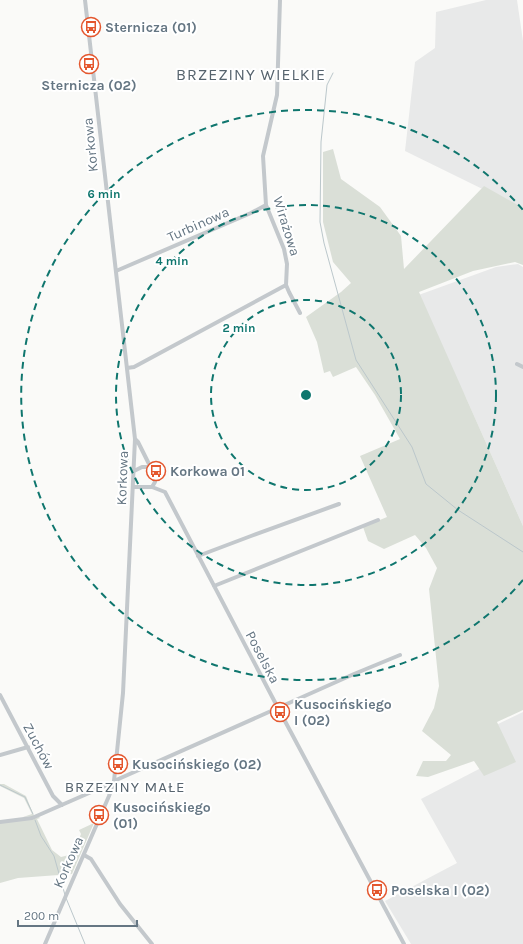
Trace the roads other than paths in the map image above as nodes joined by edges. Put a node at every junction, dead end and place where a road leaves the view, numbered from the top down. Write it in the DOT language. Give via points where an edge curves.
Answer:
graph roads {
  1 [pos="85,0"];
  2 [pos="280,0"];
  3 [pos="266,205"];
  4 [pos="116,271"];
  5 [pos="286,285"];
  6 [pos="300,313"];
  7 [pos="517,364"];
  8 [pos="523,367"];
  9 [pos="127,368"];
  10 [pos="134,439"];
  11 [pos="151,467"];
  12 [pos="134,471"];
  13 [pos="133,487"];
  14 [pos="152,487"];
  15 [pos="339,504"];
  16 [pos="378,520"];
  17 [pos="198,556"];
  18 [pos="214,586"];
  19 [pos="400,656"];
  20 [pos="0,695"];
  21 [pos="278,708"];
  22 [pos="28,747"];
  23 [pos="0,755"];
  24 [pos="114,781"];
  25 [pos="112,786"];
  26 [pos="62,805"];
  27 [pos="0,822"];
  28 [pos="84,855"];
  29 [pos="45,944"];
  30 [pos="152,944"];
  31 [pos="404,944"];
  1 -- 4 [label="street, Korkowa"];
  2 -- 3 [label="street, Wirażowa" via="277,95 263,156"];
  3 -- 4 [label="street, Turbinowa"];
  3 -- 5 [label="street, Wirażowa" via="284,249 287,264"];
  4 -- 9 [label="street, Korkowa"];
  5 -- 6 [label="street, Wirażowa"];
  5 -- 9 [label="street" via="134,367"];
  7 -- 8 [label="street"];
  9 -- 10 [label="street, Korkowa"];
  10 -- 11 [label="street"];
  10 -- 12 [label="street, Korkowa"];
  11 -- 12 [label="street" via="142,467"];
  11 -- 14 [label="street" via="155,479"];
  12 -- 13 [label="street, Korkowa"];
  13 -- 14 [label="street"];
  13 -- 24 [label="street, Korkowa" via="123,693"];
  14 -- 17 [label="street, Poselska" via="165,492"];
  15 -- 17 [label="street"];
  16 -- 18 [label="street"];
  17 -- 18 [label="street, Poselska"];
  18 -- 21 [label="street, Poselska"];
  19 -- 21 [label="street"];
  20 -- 22 [label="street, Zuchów"];
  21 -- 24 [label="street"];
  21 -- 31 [label="street, Poselska"];
  22 -- 23 [label="street"];
  22 -- 26 [label="street, Zuchów" via="53,796"];
  24 -- 25 [label="street, Korkowa"];
  25 -- 26 [label="street" via="105,786"];
  25 -- 28 [label="street, Korkowa"];
  26 -- 27 [label="street" via="32,818"];
  28 -- 29 [label="street, Korkowa"];
  28 -- 30 [label="street" via="91,859 120,904"];
}
